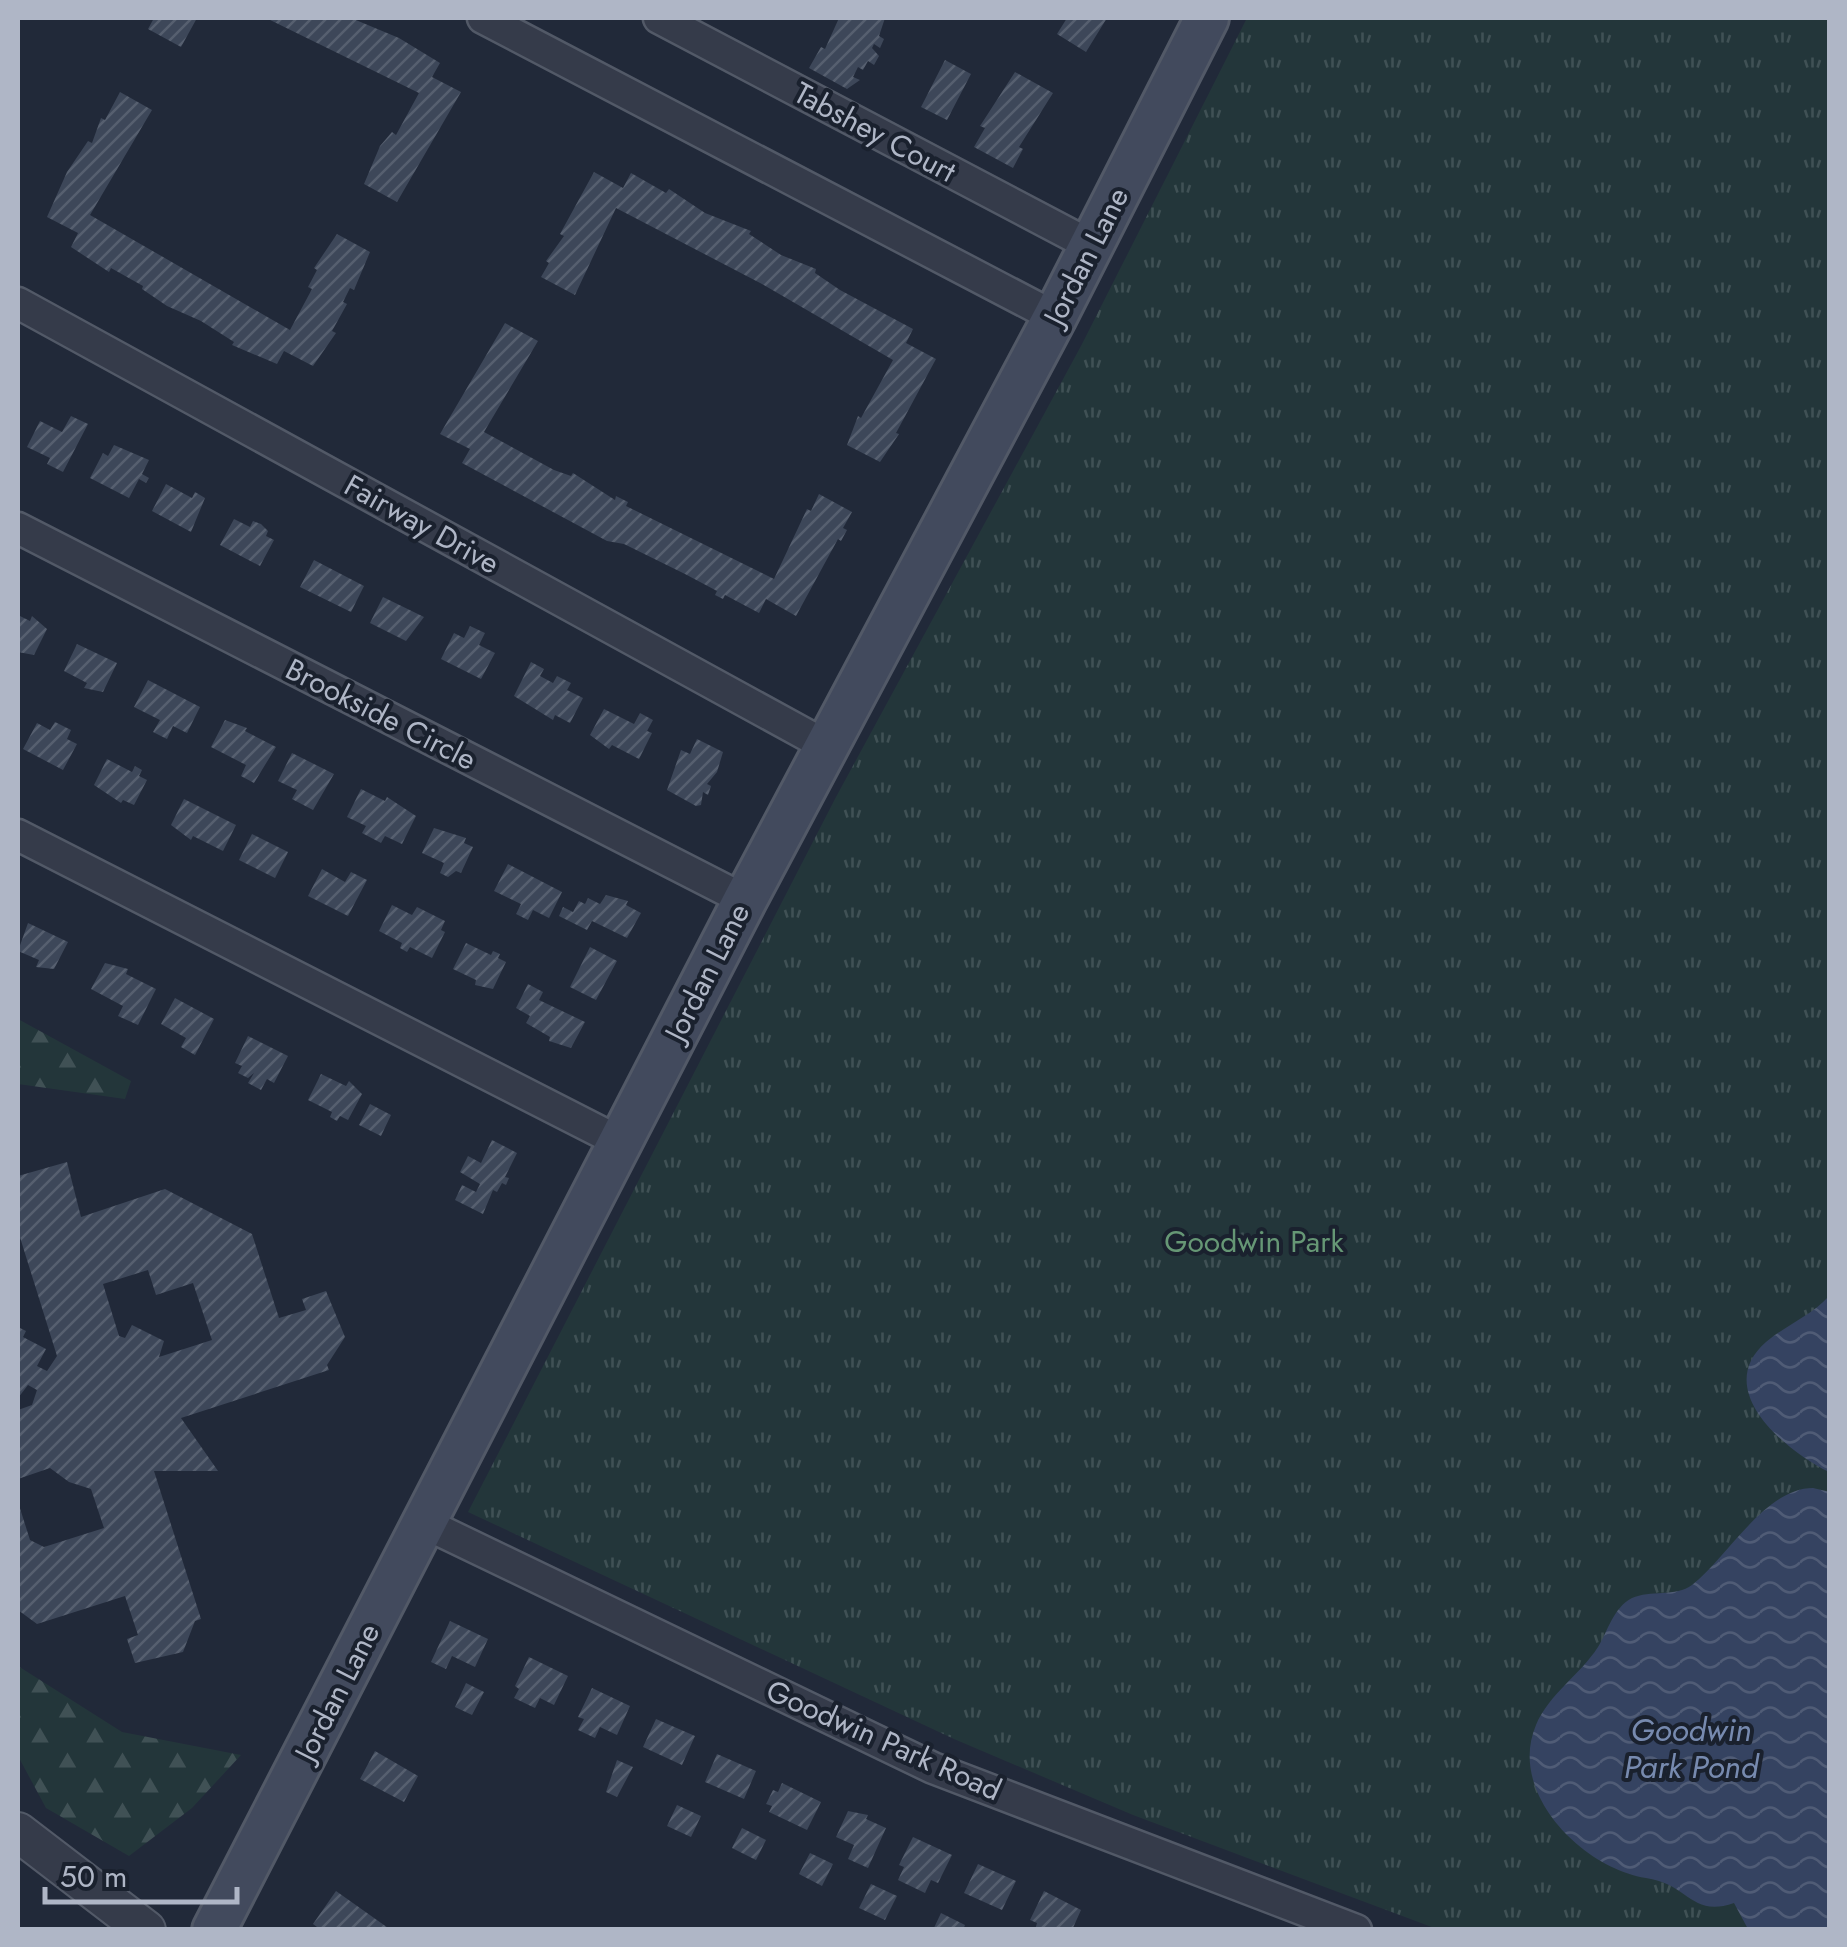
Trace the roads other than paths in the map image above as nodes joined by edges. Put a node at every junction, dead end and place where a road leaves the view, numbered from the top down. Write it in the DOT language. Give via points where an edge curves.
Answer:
graph roads {
  1 [pos="484,18"];
  2 [pos="659,18"];
  3 [pos="1207,18"];
  4 [pos="1092,246"];
  5 [pos="18,303"];
  6 [pos="1055,317"];
  7 [pos="18,528"];
  8 [pos="825,746"];
  9 [pos="18,835"];
  10 [pos="744,900"];
  11 [pos="620,1142"];
  12 [pos="424,1523"];
  13 [pos="18,1832"];
  14 [pos="146,1930"];
  15 [pos="214,1930"];
  16 [pos="1356,1930"];
  1 -- 6 [label="street"];
  2 -- 4 [label="street, Tabshey Court"];
  3 -- 4 [label="main road, Jordan Lane"];
  4 -- 6 [label="main road, Jordan Lane"];
  5 -- 8 [label="street, Fairway Drive"];
  6 -- 8 [label="main road, Jordan Lane"];
  7 -- 10 [label="street, Brookside Circle"];
  8 -- 10 [label="main road, Jordan Lane"];
  9 -- 11 [label="street"];
  10 -- 11 [label="main road, Jordan Lane"];
  11 -- 12 [label="main road, Jordan Lane"];
  12 -- 15 [label="main road, Jordan Lane"];
  12 -- 16 [label="street, Goodwin Park Road" via="933,1768"];
  13 -- 14 [label="street"];
}
